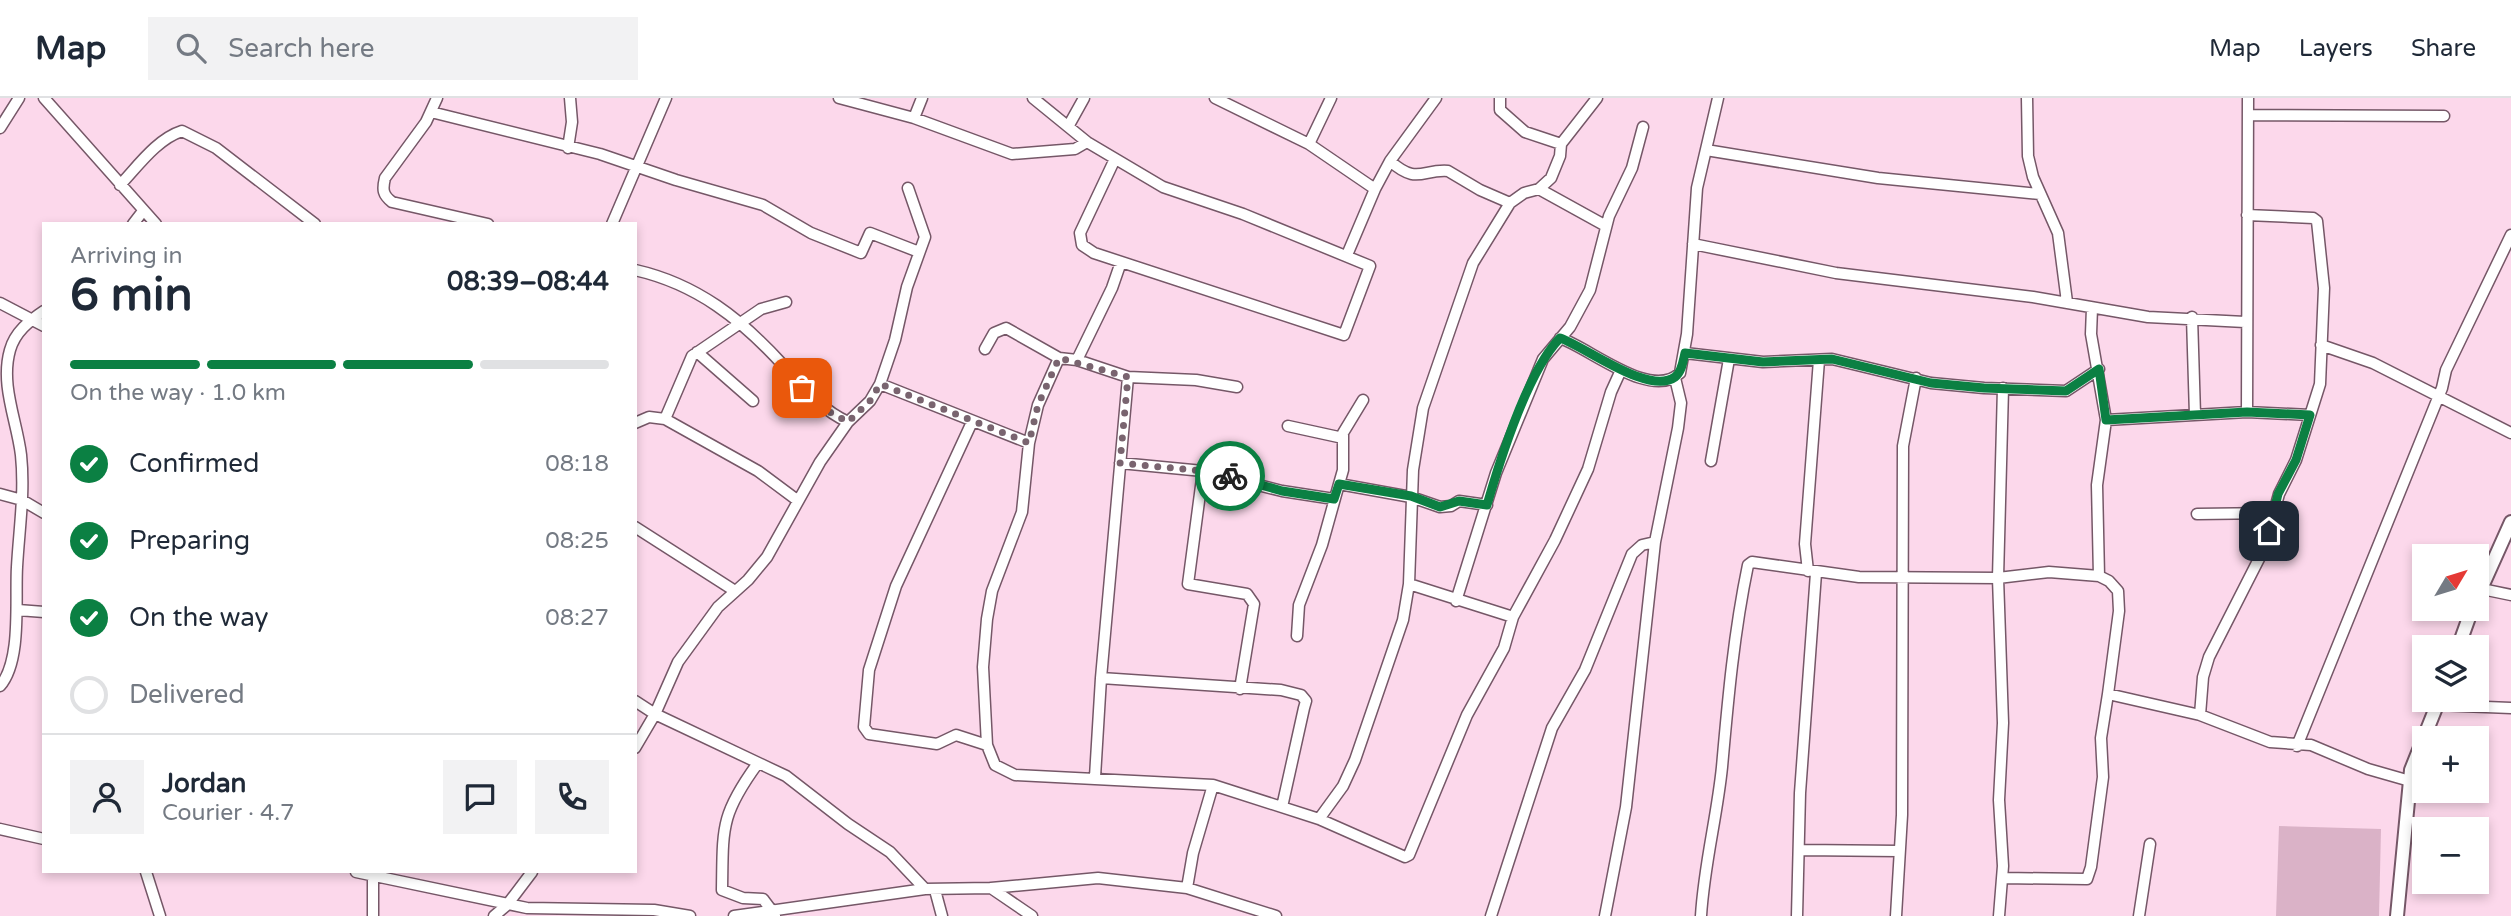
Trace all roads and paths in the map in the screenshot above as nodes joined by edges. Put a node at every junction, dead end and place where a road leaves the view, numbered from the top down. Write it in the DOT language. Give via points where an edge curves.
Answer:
graph roads {
  1 [pos="19,98"];
  2 [pos="44,98"];
  3 [pos="437,98"];
  4 [pos="570,98"];
  5 [pos="666,98"];
  6 [pos="839,98"];
  7 [pos="922,98"];
  8 [pos="1034,98"];
  9 [pos="1084,98"];
  10 [pos="1215,98"];
  11 [pos="1331,98"];
  12 [pos="1436,98"];
  13 [pos="1500,98"];
  14 [pos="1597,98"];
  15 [pos="1718,98"];
  16 [pos="2020,98"];
  17 [pos="2027,98"];
  18 [pos="2248,98"];
  19 [pos="431,112"];
  20 [pos="2248,115"];
  21 [pos="2444,116"];
  22 [pos="914,118"];
  23 [pos="1069,125"];
  24 [pos="1643,127"];
  25 [pos="0,128"];
  26 [pos="1087,142"];
  27 [pos="1561,144"];
  28 [pos="1309,145"];
  29 [pos="568,148"];
  30 [pos="1706,150"];
  31 [pos="1114,160"];
  32 [pos="1390,161"];
  33 [pos="636,168"];
  34 [pos="120,185"];
  35 [pos="908,188"];
  36 [pos="1375,189"];
  37 [pos="1539,189"];
  38 [pos="2040,194"];
  39 [pos="1510,203"];
  40 [pos="143,211"];
  41 [pos="2247,215"];
  42 [pos="135,222"];
  43 [pos="154,222"];
  44 [pos="312,222"];
  45 [pos="479,222"];
  46 [pos="613,222"];
  47 [pos="1606,226"];
  48 [pos="2511,235"];
  49 [pos="1693,244"];
  50 [pos="919,252"];
  51 [pos="1347,255"];
  52 [pos="1121,262"];
  53 [pos="637,271"];
  54 [pos="786,302"];
  55 [pos="2067,302"];
  56 [pos="0,303"];
  57 [pos="2092,308"];
  58 [pos="42,312"];
  59 [pos="2192,317"];
  60 [pos="30,320"];
  61 [pos="2245,321"];
  62 [pos="42,325"];
  63 [pos="742,325"];
  64 [pos="1560,338"];
  65 [pos="2321,345"];
  66 [pos="985,349"];
  67 [pos="697,352"];
  68 [pos="1685,353"];
  69 [pos="1059,358"];
  70 [pos="1729,359"];
  71 [pos="1819,359"];
  72 [pos="1077,360"];
  73 [pos="1621,369"];
  74 [pos="2099,369"];
  75 [pos="1128,377"];
  76 [pos="1675,378"];
  77 [pos="1916,378"];
  78 [pos="880,384"];
  79 [pos="1237,387"];
  80 [pos="2003,388"];
  81 [pos="2437,395"];
  82 [pos="1363,400"];
  83 [pos="753,401"];
  84 [pos="2247,412"];
  85 [pos="2194,415"];
  86 [pos="2310,415"];
  87 [pos="664,419"];
  88 [pos="2106,420"];
  89 [pos="637,421"];
  90 [pos="848,422"];
  91 [pos="972,422"];
  92 [pos="1288,426"];
  93 [pos="2511,433"];
  94 [pos="1343,438"];
  95 [pos="1029,443"];
  96 [pos="1711,461"];
  97 [pos="1120,463"];
  98 [pos="1203,471"];
  99 [pos="1339,484"];
  100 [pos="0,494"];
  101 [pos="1411,496"];
  102 [pos="1334,499"];
  103 [pos="22,500"];
  104 [pos="797,500"];
  105 [pos="1487,505"];
  106 [pos="42,512"];
  107 [pos="2274,513"];
  108 [pos="2197,514"];
  109 [pos="2511,522"];
  110 [pos="637,528"];
  111 [pos="1655,542"];
  112 [pos="1812,572"];
  113 [pos="2489,572"];
  114 [pos="2099,576"];
  115 [pos="1903,577"];
  116 [pos="1998,578"];
  117 [pos="1409,584"];
  118 [pos="735,591"];
  119 [pos="2489,595"];
  120 [pos="2511,596"];
  121 [pos="1456,601"];
  122 [pos="18,610"];
  123 [pos="42,612"];
  124 [pos="1513,617"];
  125 [pos="1297,636"];
  126 [pos="1101,678"];
  127 [pos="0,686"];
  128 [pos="1240,689"];
  129 [pos="2108,694"];
  130 [pos="637,702"];
  131 [pos="2489,706"];
  132 [pos="2511,708"];
  133 [pos="2434,712"];
  134 [pos="655,714"];
  135 [pos="2200,715"];
  136 [pos="637,745"];
  137 [pos="988,746"];
  138 [pos="2297,746"];
  139 [pos="758,763"];
  140 [pos="1095,777"];
  141 [pos="2410,781"];
  142 [pos="1213,785"];
  143 [pos="1282,807"];
  144 [pos="1319,819"];
  145 [pos="0,829"];
  146 [pos="42,839"];
  147 [pos="2150,845"];
  148 [pos="1800,850"];
  149 [pos="1899,851"];
  150 [pos="146,873"];
  151 [pos="360,873"];
  152 [pos="530,873"];
  153 [pos="373,876"];
  154 [pos="2003,877"];
  155 [pos="990,888"];
  156 [pos="1187,888"];
  157 [pos="930,889"];
  158 [pos="507,905"];
  159 [pos="775,914"];
  160 [pos="160,916"];
  161 [pos="373,916"];
  162 [pos="494,916"];
  163 [pos="690,916"];
  164 [pos="734,916"];
  165 [pos="942,916"];
  166 [pos="1032,916"];
  167 [pos="1276,916"];
  168 [pos="1490,916"];
  169 [pos="1605,916"];
  170 [pos="1701,916"];
  171 [pos="1797,916"];
  172 [pos="1896,916"];
  173 [pos="1999,916"];
  174 [pos="2139,916"];
  175 [pos="2397,916"];
  1 -- 25 [label="street"];
  2 -- 34 [label="street"];
  3 -- 19 [label="street"];
  4 -- 29 [label="street"];
  5 -- 33 [label="street"];
  6 -- 22 [label="street"];
  7 -- 22 [label="street"];
  8 -- 23 [label="street"];
  9 -- 23 [label="street"];
  10 -- 28 [label="street"];
  11 -- 28 [label="street"];
  12 -- 32 [label="street"];
  13 -- 27 [label="street" via="1500,110 1518,127"];
  14 -- 27 [label="street"];
  15 -- 30 [label="street"];
  16 -- 17 [label="street"];
  17 -- 38 [label="street" via="2028,156"];
  18 -- 20 [label="street"];
  19 -- 29 [label="street"];
  19 -- 45 [label="street" via="384,178 384,195 392,202"];
  20 -- 21 [label="street"];
  20 -- 41 [label="street"];
  22 -- 26 [label="street" via="1012,154 1075,149"];
  23 -- 26 [label="street"];
  24 -- 47 [label="street" via="1632,169"];
  26 -- 31 [label="street"];
  27 -- 37 [label="street" via="1551,178"];
  28 -- 36 [label="street"];
  29 -- 33 [label="street"];
  30 -- 38 [label="street" via="1878,178"];
  30 -- 49 [label="street" via="1697,188"];
  31 -- 51 [label="street" via="1163,187"];
  31 -- 52 [label="street" via="1079,239 1094,253"];
  32 -- 36 [label="street"];
  32 -- 39 [label="street" via="1420,177 1448,171"];
  33 -- 46 [label="street"];
  33 -- 50 [label="street" via="763,205 811,233 861,253 870,233"];
  34 -- 40 [label="street"];
  34 -- 44 [label="street" via="155,148 182,131 216,148"];
  35 -- 50 [label="street" via="925,237"];
  36 -- 51 [label="street"];
  37 -- 39 [label="street"];
  37 -- 47 [label="street"];
  38 -- 55 [label="street" via="2058,233"];
  39 -- 101 [label="street" via="1473,263 1423,408"];
  40 -- 42 [label="street"];
  40 -- 43 [label="street"];
  41 -- 61 [label="street"];
  41 -- 65 [label="street" via="2317,221 2324,288"];
  47 -- 64 [label="street" via="1590,290"];
  48 -- 81 [label="street"];
  49 -- 55 [label="street" via="1836,273"];
  49 -- 68 [label="street"];
  50 -- 78 [label="street"];
  51 -- 52 [label="street" via="1370,266 1370,271 1341,335"];
  52 -- 72 [label="street"];
  53 -- 63 [label="street" via="707,296"];
  54 -- 63 [label="street" via="761,309"];
  55 -- 57 [label="street"];
  56 -- 60 [label="street"];
  57 -- 59 [label="street" via="2148,317"];
  57 -- 74 [label="street" via="2091,334"];
  58 -- 60 [label="street"];
  59 -- 61 [label="street"];
  59 -- 85 [label="street"];
  60 -- 62 [label="street"];
  60 -- 103 [label="street" via="14,340 7,374 21,456"];
  61 -- 84 [label="street"];
  63 -- 67 [label="street"];
  63 -- 90 [label="street" via="813,399"];
  64 -- 73 [label="street"];
  64 -- 105 [label="street" via="1543,359"];
  65 -- 81 [label="street" via="2373,363"];
  65 -- 86 [label="street" via="2319,384"];
  66 -- 69 [label="street" via="994,333 1006,328"];
  67 -- 83 [label="street"];
  67 -- 87 [label="street" via="688,360"];
  68 -- 70 [label="street"];
  68 -- 76 [label="street"];
  69 -- 72 [label="street"];
  69 -- 95 [label="street" via="1038,405"];
  70 -- 71 [label="street" via="1790,363"];
  70 -- 96 [label="street"];
  71 -- 77 [label="street"];
  71 -- 112 [label="street" via="1805,544"];
  72 -- 75 [label="street"];
  73 -- 76 [label="street" via="1655,382"];
  73 -- 124 [label="street" via="1588,469"];
  74 -- 80 [label="street" via="2066,391"];
  74 -- 88 [label="street"];
  75 -- 79 [label="street"];
  75 -- 97 [label="street"];
  76 -- 111 [label="street" via="1681,403 1678,428"];
  77 -- 80 [label="street" via="1945,385"];
  77 -- 115 [label="street" via="1903,446"];
  78 -- 90 [label="street"];
  78 -- 91 [label="street"];
  80 -- 116 [label="street"];
  81 -- 93 [label="street"];
  81 -- 138 [label="street"];
  82 -- 94 [label="street"];
  84 -- 85 [label="street"];
  84 -- 86 [label="street"];
  85 -- 88 [label="street"];
  86 -- 107 [label="street"];
  87 -- 89 [label="street" via="649,416"];
  87 -- 104 [label="street" via="758,471"];
  88 -- 114 [label="street" via="2097,485"];
  90 -- 104 [label="street"];
  91 -- 95 [label="street"];
  91 -- 137 [label="street" via="896,586 869,670 864,727 869,734 937,744 956,735"];
  92 -- 94 [label="street"];
  94 -- 99 [label="street"];
  95 -- 137 [label="street" via="1022,512 986,619 983,667"];
  97 -- 98 [label="street"];
  97 -- 126 [label="street"];
  98 -- 102 [label="street"];
  98 -- 128 [label="street" via="1188,584 1252,598"];
  99 -- 101 [label="street"];
  99 -- 102 [label="street"];
  100 -- 103 [label="street"];
  101 -- 105 [label="street" via="1440,507 1459,501"];
  101 -- 117 [label="street"];
  102 -- 125 [label="street" via="1299,605"];
  103 -- 106 [label="street"];
  103 -- 122 [label="street"];
  104 -- 118 [label="street" via="767,557"];
  105 -- 121 [label="street"];
  107 -- 108 [label="street"];
  107 -- 135 [label="street" via="2258,561 2209,657"];
  109 -- 113 [label="street"];
  110 -- 118 [label="street"];
  111 -- 168 [label="street" via="1632,554 1585,670 1552,728"];
  111 -- 169 [label="street" via="1626,807"];
  112 -- 115 [label="street"];
  112 -- 148 [label="street"];
  112 -- 170 [label="street" via="1781,565 1748,565 1728,678 1722,769"];
  114 -- 116 [label="street" via="2049,572"];
  114 -- 129 [label="street" via="2118,591 2119,601"];
  115 -- 116 [label="street"];
  115 -- 149 [label="street"];
  116 -- 154 [label="street"];
  117 -- 121 [label="street"];
  117 -- 144 [label="street" via="1393,652 1356,760"];
  118 -- 134 [label="street" via="704,624 678,662"];
  119 -- 120 [label="street"];
  121 -- 124 [label="street"];
  122 -- 123 [label="street"];
  122 -- 127 [label="street" via="7,676"];
  124 -- 144 [label="street" via="1504,648 1467,715 1409,855 1363,841"];
  126 -- 128 [label="street"];
  126 -- 140 [label="street"];
  128 -- 143 [label="street" via="1281,690 1306,701"];
  129 -- 135 [label="street"];
  129 -- 154 [label="street" via="2101,738 2103,777 2087,879"];
  130 -- 134 [label="street"];
  131 -- 132 [label="street"];
  133 -- 141 [label="street" via="2416,752"];
  134 -- 136 [label="street"];
  134 -- 139 [label="street"];
  135 -- 138 [label="street" via="2270,742"];
  137 -- 140 [label="street" via="995,765 1015,775"];
  138 -- 141 [label="street" via="2311,745"];
  139 -- 157 [label="street" via="786,776 890,852"];
  139 -- 159 [label="street" via="737,792 725,820 722,890 763,899"];
  140 -- 142 [label="street"];
  141 -- 175 [label="street"];
  142 -- 143 [label="street"];
  142 -- 156 [label="street"];
  143 -- 144 [label="street"];
  145 -- 146 [label="street"];
  147 -- 174 [label="street"];
  148 -- 149 [label="street"];
  148 -- 171 [label="street"];
  149 -- 172 [label="street"];
  150 -- 160 [label="street"];
  151 -- 153 [label="street"];
  152 -- 158 [label="street"];
  153 -- 158 [label="street"];
  153 -- 161 [label="street"];
  154 -- 173 [label="street"];
  155 -- 156 [label="street" via="1098,878"];
  155 -- 157 [label="street"];
  155 -- 166 [label="street"];
  156 -- 167 [label="street"];
  157 -- 159 [label="street"];
  157 -- 165 [label="street"];
  158 -- 162 [label="street"];
  158 -- 163 [label="street" via="654,910"];
  159 -- 164 [label="street"];
}
